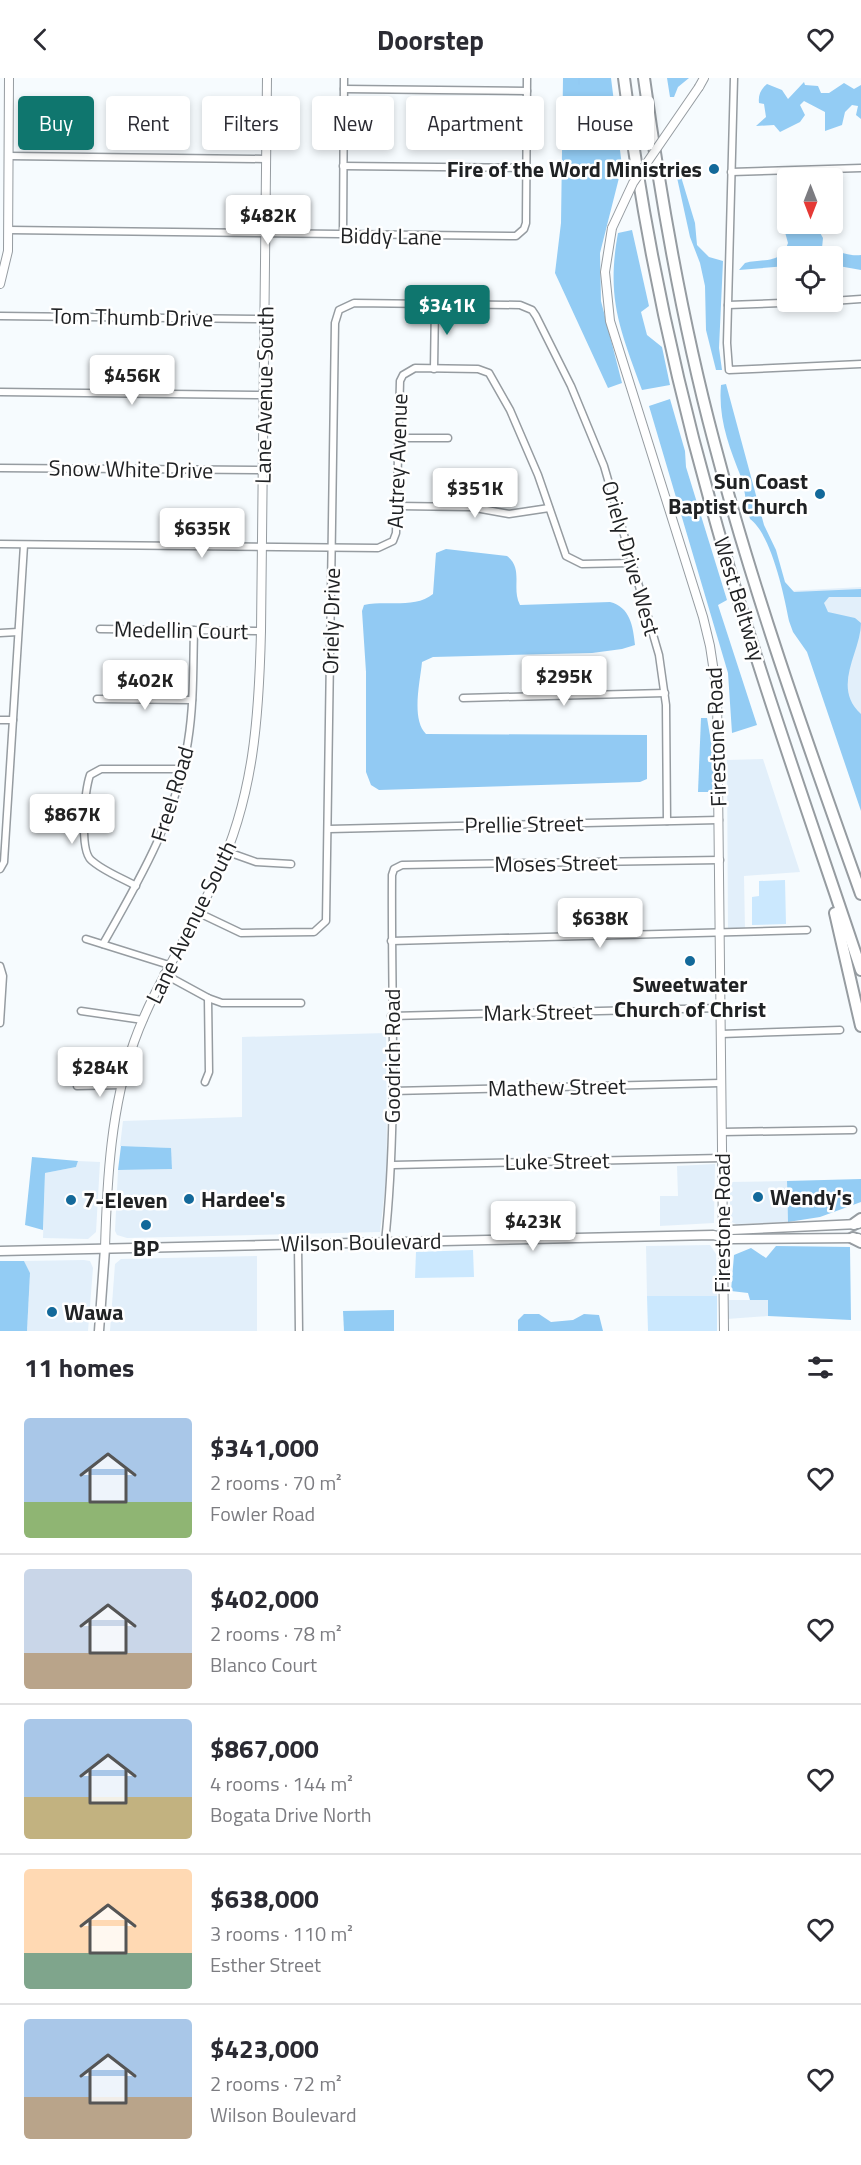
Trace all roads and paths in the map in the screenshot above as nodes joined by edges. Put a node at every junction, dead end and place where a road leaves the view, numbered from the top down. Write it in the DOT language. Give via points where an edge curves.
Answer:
graph roads {
  1 [pos="267,78"];
  2 [pos="344,78"];
  3 [pos="527,78"];
  4 [pos="624,78"];
  5 [pos="644,78"];
  6 [pos="704,78"];
  7 [pos="734,78"];
  8 [pos="6,84"];
  9 [pos="344,89"];
  10 [pos="527,91"];
  11 [pos="9,156"];
  12 [pos="266,159"];
  13 [pos="343,166"];
  14 [pos="526,168"];
  15 [pos="861,168"];
  16 [pos="731,172"];
  17 [pos="9,230"];
  18 [pos="266,234"];
  19 [pos="343,235"];
  20 [pos="0,284"];
  21 [pos="861,299"];
  22 [pos="843,300"];
  23 [pos="777,303"];
  24 [pos="435,304"];
  25 [pos="728,305"];
  26 [pos="0,316"];
  27 [pos="265,319"];
  28 [pos="861,364"];
  29 [pos="434,369"];
  30 [pos="0,392"];
  31 [pos="264,395"];
  32 [pos="398,438"];
  33 [pos="448,438"];
  34 [pos="0,468"];
  35 [pos="263,470"];
  36 [pos="397,506"];
  37 [pos="549,508"];
  38 [pos="0,544"];
  39 [pos="24,545"];
  40 [pos="262,547"];
  41 [pos="332,548"];
  42 [pos="631,563"];
  43 [pos="100,629"];
  44 [pos="194,630"];
  45 [pos="261,631"];
  46 [pos="18,632"];
  47 [pos="0,633"];
  48 [pos="665,693"];
  49 [pos="463,698"];
  50 [pos="97,699"];
  51 [pos="192,700"];
  52 [pos="0,720"];
  53 [pos="13,720"];
  54 [pos="183,769"];
  55 [pos="4,797"];
  56 [pos="719,820"];
  57 [pos="667,821"];
  58 [pos="329,829"];
  59 [pos="228,852"];
  60 [pos="720,860"];
  61 [pos="291,864"];
  62 [pos="0,869"];
  63 [pos="394,869"];
  64 [pos="136,886"];
  65 [pos="861,894"];
  66 [pos="836,895"];
  67 [pos="199,913"];
  68 [pos="807,930"];
  69 [pos="720,934"];
  70 [pos="86,939"];
  71 [pos="391,941"];
  72 [pos="103,944"];
  73 [pos="170,965"];
  74 [pos="0,966"];
  75 [pos="861,970"];
  76 [pos="164,974"];
  77 [pos="208,998"];
  78 [pos="301,1003"];
  79 [pos="721,1008"];
  80 [pos="81,1011"];
  81 [pos="391,1016"];
  82 [pos="143,1020"];
  83 [pos="0,1023"];
  84 [pos="861,1026"];
  85 [pos="840,1030"];
  86 [pos="721,1034"];
  87 [pos="205,1082"];
  88 [pos="722,1083"];
  89 [pos="122,1085"];
  90 [pos="77,1086"];
  91 [pos="392,1090"];
  92 [pos="853,1130"];
  93 [pos="722,1132"];
  94 [pos="722,1158"];
  95 [pos="393,1165"];
  96 [pos="859,1222"];
  97 [pos="722,1235"];
  98 [pos="858,1240"];
  99 [pos="385,1242"];
  100 [pos="298,1244"];
  101 [pos="105,1248"];
  102 [pos="0,1251"];
  103 [pos="99,1331"];
  104 [pos="299,1331"];
  105 [pos="724,1331"];
  1 -- 12 [label="street, Lane Avenue South"];
  2 -- 9 [label="street"];
  3 -- 10 [label="street"];
  4 -- 66 [label="highway, West Beltway" via="651,248 692,435 723,546"];
  5 -- 65 [label="highway, West Beltway" via="681,307 714,443 762,606"];
  6 -- 56 [label="street, Firestone Road, bridge" via="633,183 612,228 605,272 610,321 710,646 717,692"];
  7 -- 16 [label="street"];
  8 -- 11 [label="street"];
  9 -- 10 [label="street"];
  9 -- 13 [label="street"];
  10 -- 14 [label="street"];
  11 -- 12 [label="street"];
  11 -- 17 [label="street"];
  12 -- 18 [label="street, Lane Avenue South"];
  13 -- 14 [label="street"];
  13 -- 19 [label="street"];
  14 -- 19 [label="street, Biddy Lane" via="526,223 520,234 511,238"];
  15 -- 16 [label="street"];
  16 -- 25 [label="street"];
  17 -- 18 [label="street, Biddy Lane"];
  17 -- 20 [label="street"];
  18 -- 19 [label="street, Biddy Lane"];
  18 -- 27 [label="street, Lane Avenue South"];
  21 -- 22 [label="street"];
  23 -- 25 [label="street"];
  24 -- 29 [label="street"];
  24 -- 41 [label="street, Oriely Drive" via="354,303 339,310 335,322"];
  24 -- 42 [label="street, Oriely Drive West" via="520,305 532,310 595,442"];
  25 -- 28 [label="street" via="729,370"];
  26 -- 27 [label="street, Tom Thumb Drive"];
  27 -- 31 [label="street, Lane Avenue South"];
  29 -- 32 [label="street, Autrey Avenue" via="415,368 403,375"];
  29 -- 37 [label="street" via="478,369 493,379 510,410"];
  30 -- 31 [label="street"];
  31 -- 35 [label="street, Lane Avenue South"];
  32 -- 33 [label="street"];
  32 -- 36 [label="street, Autrey Avenue"];
  34 -- 35 [label="street, Snow White Drive"];
  35 -- 40 [label="street, Lane Avenue South"];
  36 -- 37 [label="street" via="470,507 509,514"];
  36 -- 41 [label="street, Autrey Avenue" via="393,541 378,548"];
  37 -- 42 [label="street" via="562,551 570,560 582,564"];
  38 -- 39 [label="street"];
  39 -- 40 [label="street"];
  39 -- 46 [label="street"];
  40 -- 41 [label="street"];
  40 -- 45 [label="street, Lane Avenue South"];
  41 -- 58 [label="street, Oriely Drive"];
  42 -- 48 [label="street, Oriely Drive West" via="659,655"];
  43 -- 44 [label="street, Medellin Court"];
  44 -- 45 [label="street, Medellin Court"];
  44 -- 51 [label="street, Freel Road"];
  45 -- 59 [label="street, Lane Avenue South" via="260,702 254,754"];
  46 -- 47 [label="street"];
  46 -- 53 [label="street"];
  48 -- 49 [label="street"];
  48 -- 57 [label="street, Oriely Drive West"];
  50 -- 51 [label="street"];
  51 -- 54 [label="street, Freel Road"];
  52 -- 53 [label="street"];
  53 -- 55 [label="street"];
  54 -- 64 [label="street, Freel Road" via="164,829"];
  54 -- 64 [label="street" via="101,769 92,772 88,781 84,843 87,855"];
  55 -- 62 [label="street" via="4,862"];
  56 -- 57 [label="street, Prellie Street"];
  56 -- 60 [label="street, Firestone Road"];
  57 -- 58 [label="street, Prellie Street"];
  58 -- 67 [label="street, Oriely Drive" via="328,914 319,930 241,933"];
  59 -- 61 [label="street" via="256,862"];
  59 -- 67 [label="street, Lane Avenue South"];
  60 -- 63 [label="street, Moses Street" via="402,865"];
  60 -- 69 [label="street, Firestone Road"];
  63 -- 71 [label="street, Goodrich Road"];
  64 -- 72 [label="street, Freel Road"];
  66 -- 75 [label="highway, West Beltway"];
  66 -- 84 [label="highway" via="834,907"];
  67 -- 73 [label="street, Lane Avenue South"];
  68 -- 69 [label="street"];
  69 -- 71 [label="street"];
  69 -- 79 [label="street, Firestone Road"];
  70 -- 72 [label="street"];
  71 -- 81 [label="street, Goodrich Road"];
  72 -- 73 [label="street"];
  73 -- 76 [label="street, Lane Avenue South"];
  74 -- 83 [label="street"];
  76 -- 77 [label="street"];
  76 -- 82 [label="street, Lane Avenue South"];
  77 -- 78 [label="street" via="228,1004"];
  77 -- 87 [label="street" via="209,1072"];
  79 -- 81 [label="street, Mark Street"];
  79 -- 86 [label="street, Firestone Road"];
  80 -- 82 [label="street"];
  81 -- 91 [label="street, Goodrich Road"];
  82 -- 89 [label="street, Lane Avenue South"];
  85 -- 86 [label="street"];
  86 -- 88 [label="street, Firestone Road"];
  88 -- 91 [label="street, Mathew Street"];
  88 -- 93 [label="street, Firestone Road"];
  89 -- 90 [label="street"];
  89 -- 101 [label="street, Lane Avenue South" via="113,1134"];
  91 -- 95 [label="street, Goodrich Road"];
  92 -- 93 [label="street"];
  93 -- 94 [label="street, Firestone Road"];
  94 -- 95 [label="street, Luke Street"];
  94 -- 97 [label="street, Firestone Road"];
  95 -- 99 [label="street, Goodrich Road"];
  96 -- 97 [label="main road, Wilson Boulevard" via="731,1230"];
  97 -- 98 [label="main road, Wilson Boulevard" via="731,1239"];
  97 -- 99 [label="main road, Wilson Boulevard"];
  97 -- 105 [label="street, Firestone Road"];
  99 -- 100 [label="main road, Wilson Boulevard"];
  100 -- 101 [label="main road, Wilson Boulevard"];
  100 -- 104 [label="street"];
  101 -- 102 [label="main road, Wilson Boulevard"];
  101 -- 103 [label="main road, Lane Avenue South"];
}
